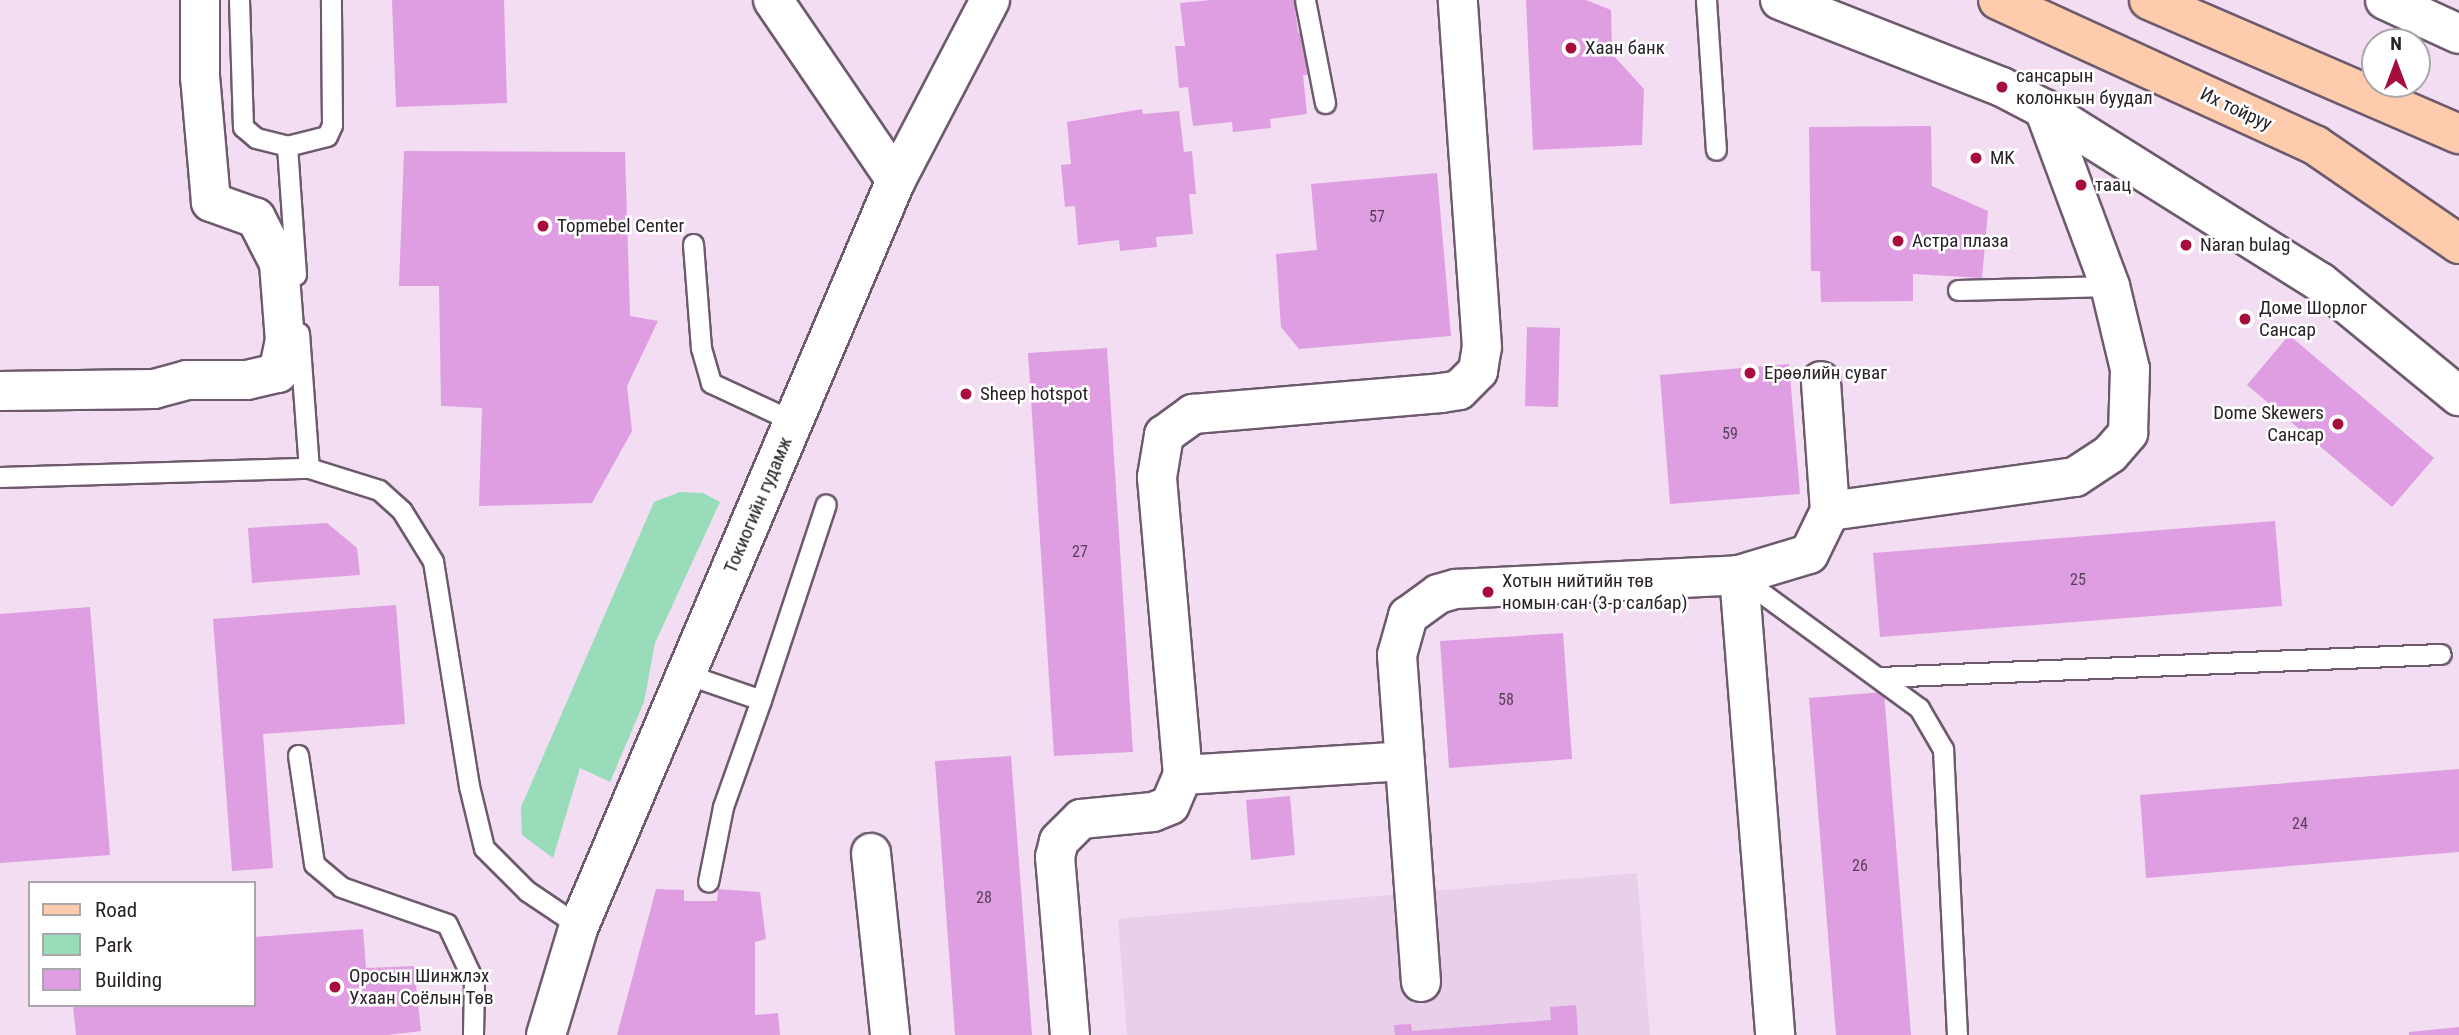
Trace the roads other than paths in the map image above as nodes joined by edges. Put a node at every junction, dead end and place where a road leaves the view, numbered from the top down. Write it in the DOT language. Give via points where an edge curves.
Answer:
graph roads {
  1 [pos="200,0"];
  2 [pos="239,0"];
  3 [pos="331,0"];
  4 [pos="773,0"];
  5 [pos="990,0"];
  6 [pos="1305,0"];
  7 [pos="1458,0"];
  8 [pos="1706,0"];
  9 [pos="1780,0"];
  10 [pos="1998,0"];
  11 [pos="2149,0"];
  12 [pos="2385,0"];
  13 [pos="2459,34"];
  14 [pos="1325,103"];
  15 [pos="2044,109"];
  16 [pos="2459,134"];
  17 [pos="287,146"];
  18 [pos="1716,150"];
  19 [pos="896,180"];
  20 [pos="693,244"];
  21 [pos="2459,244"];
  22 [pos="2110,286"];
  23 [pos="1958,290"];
  24 [pos="1821,381"];
  25 [pos="0,391"];
  26 [pos="2459,396"];
  27 [pos="793,421"];
  28 [pos="309,468"];
  29 [pos="0,477"];
  30 [pos="826,504"];
  31 [pos="1830,511"];
  32 [pos="1739,575"];
  33 [pos="2441,654"];
  34 [pos="686,674"];
  35 [pos="1880,677"];
  36 [pos="761,700"];
  37 [pos="298,755"];
  38 [pos="1405,761"];
  39 [pos="1183,775"];
  40 [pos="871,853"];
  41 [pos="708,882"];
  42 [pos="579,926"];
  43 [pos="1421,982"];
  44 [pos="473,1035"];
  45 [pos="546,1035"];
  46 [pos="890,1035"];
  47 [pos="1070,1035"];
  48 [pos="1775,1035"];
  49 [pos="1957,1035"];
  1 -- 25 [label="street" via="200,77 211,202 256,218 279,264 285,341 278,373 247,380 187,380 154,389"];
  2 -- 17 [label="lane" via="243,127 256,138"];
  3 -- 17 [label="lane" via="332,125 327,136"];
  4 -- 19 [label="street"];
  5 -- 19 [label="street, Токиогийн гудамж"];
  6 -- 14 [label="lane"];
  7 -- 39 [label="street" via="1482,347 1478,371 1459,390 1193,414 1164,435 1157,477"];
  8 -- 18 [label="lane"];
  9 -- 15 [label="street" via="2002,87"];
  10 -- 21 [label="main road, Их тойруу" via="2315,145"];
  11 -- 16 [label="main road"];
  12 -- 13 [label="street"];
  15 -- 22 [label="street"];
  15 -- 26 [label="street" via="2320,282"];
  17 -- 28 [label="lane"];
  19 -- 27 [label="street, Токиогийн гудамж"];
  20 -- 27 [label="lane" via="701,348 711,383"];
  22 -- 23 [label="lane"];
  22 -- 31 [label="street" via="2130,369 2128,433 2110,454 2075,477"];
  24 -- 31 [label="street"];
  27 -- 34 [label="street, Токиогийн гудамж"];
  28 -- 29 [label="lane"];
  28 -- 42 [label="lane" via="379,490 402,511 419,536 433,562 469,786 484,848 527,891"];
  30 -- 36 [label="lane"];
  31 -- 32 [label="street" via="1809,554"];
  32 -- 35 [label="lane"];
  32 -- 38 [label="street" via="1455,589 1438,594 1408,616 1399,635 1396,656"];
  32 -- 48 [label="street"];
  33 -- 35 [label="lane"];
  34 -- 36 [label="lane"];
  34 -- 42 [label="street, Токиогийн гудамж"];
  35 -- 49 [label="lane" via="1919,708 1943,750"];
  36 -- 41 [label="lane" via="723,807"];
  37 -- 44 [label="lane" via="314,864 341,887 447,924 474,982"];
  38 -- 39 [label="street"];
  38 -- 43 [label="street"];
  39 -- 47 [label="street" via="1170,804 1153,812 1081,819 1059,841 1055,857"];
  40 -- 46 [label="street"];
  42 -- 45 [label="street, Токиогийн гудамж"];
}
